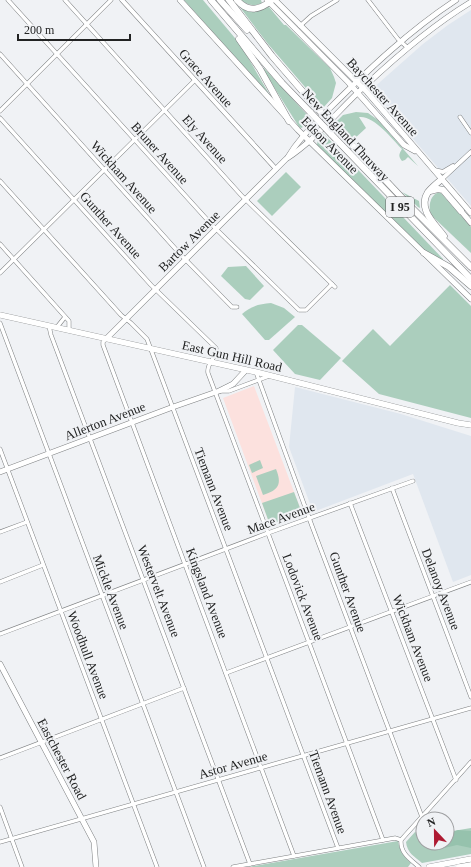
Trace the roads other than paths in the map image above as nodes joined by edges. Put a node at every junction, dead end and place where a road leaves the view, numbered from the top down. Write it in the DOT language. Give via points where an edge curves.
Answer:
graph roads {
  1 [pos="8,0"];
  2 [pos="65,0"];
  3 [pos="111,0"];
  4 [pos="122,0"];
  5 [pos="180,0"];
  6 [pos="220,0"];
  7 [pos="229,0"];
  8 [pos="237,0"];
  9 [pos="337,0"];
  10 [pos="368,0"];
  11 [pos="456,0"];
  12 [pos="271,1"];
  13 [pos="471,2"];
  14 [pos="213,3"];
  15 [pos="87,24"];
  16 [pos="300,26"];
  17 [pos="402,42"];
  18 [pos="408,48"];
  19 [pos="0,54"];
  20 [pos="57,54"];
  21 [pos="272,56"];
  22 [pos="195,80"];
  23 [pos="357,82"];
  24 [pos="27,84"];
  25 [pos="352,86"];
  26 [pos="363,88"];
  27 [pos="358,93"];
  28 [pos="164,110"];
  29 [pos="0,111"];
  30 [pos="460,117"];
  31 [pos="0,118"];
  32 [pos="289,121"];
  33 [pos="471,133"];
  34 [pos="304,136"];
  35 [pos="134,140"];
  36 [pos="309,141"];
  37 [pos="471,152"];
  38 [pos="419,154"];
  39 [pos="286,159"];
  40 [pos="457,164"];
  41 [pos="276,169"];
  42 [pos="104,170"];
  43 [pos="434,170"];
  44 [pos="442,179"];
  45 [pos="0,181"];
  46 [pos="429,191"];
  47 [pos="246,199"];
  48 [pos="74,200"];
  49 [pos="461,211"];
  50 [pos="471,213"];
  51 [pos="471,223"];
  52 [pos="216,229"];
  53 [pos="44,230"];
  54 [pos="0,244"];
  55 [pos="453,249"];
  56 [pos="424,253"];
  57 [pos="14,260"];
  58 [pos="186,260"];
  59 [pos="471,267"];
  60 [pos="0,273"];
  61 [pos="471,279"];
  62 [pos="471,286"];
  63 [pos="156,290"];
  64 [pos="471,299"];
  65 [pos="237,308"];
  66 [pos="303,311"];
  67 [pos="0,315"];
  68 [pos="65,317"];
  69 [pos="126,319"];
  70 [pos="0,323"];
  71 [pos="49,326"];
  72 [pos="57,328"];
  73 [pos="68,330"];
  74 [pos="107,338"];
  75 [pos="151,348"];
  76 [pos="210,362"];
  77 [pos="246,370"];
  78 [pos="256,372"];
  79 [pos="270,376"];
  80 [pos="259,380"];
  81 [pos="217,391"];
  82 [pos="173,407"];
  83 [pos="132,423"];
  84 [pos="458,423"];
  85 [pos="471,425"];
  86 [pos="471,429"];
  87 [pos="90,438"];
  88 [pos="0,449"];
  89 [pos="49,454"];
  90 [pos="8,470"];
  91 [pos="0,472"];
  92 [pos="413,480"];
  93 [pos="392,488"];
  94 [pos="350,503"];
  95 [pos="310,518"];
  96 [pos="27,522"];
  97 [pos="0,532"];
  98 [pos="268,533"];
  99 [pos="226,549"];
  100 [pos="43,565"];
  101 [pos="185,565"];
  102 [pos="144,580"];
  103 [pos="0,582"];
  104 [pos="471,582"];
  105 [pos="102,596"];
  106 [pos="433,596"];
  107 [pos="61,611"];
  108 [pos="392,611"];
  109 [pos="350,626"];
  110 [pos="0,634"];
  111 [pos="308,642"];
  112 [pos="268,657"];
  113 [pos="0,664"];
  114 [pos="226,673"];
  115 [pos="184,688"];
  116 [pos="471,697"];
  117 [pos="143,704"];
  118 [pos="471,708"];
  119 [pos="433,719"];
  120 [pos="102,720"];
  121 [pos="389,731"];
  122 [pos="41,742"];
  123 [pos="347,744"];
  124 [pos="304,755"];
  125 [pos="0,758"];
  126 [pos="471,762"];
  127 [pos="261,768"];
  128 [pos="219,780"];
  129 [pos="456,780"];
  130 [pos="176,792"];
  131 [pos="134,804"];
  132 [pos="0,807"];
  133 [pos="420,811"];
  134 [pos="428,811"];
  135 [pos="82,819"];
  136 [pos="415,825"];
  137 [pos="12,839"];
  138 [pos="382,840"];
  139 [pos="401,840"];
  140 [pos="0,842"];
  141 [pos="338,848"];
  142 [pos="294,856"];
  143 [pos="471,859"];
  144 [pos="250,864"];
  145 [pos="471,865"];
  146 [pos="22,867"];
  147 [pos="96,867"];
  148 [pos="157,867"];
  149 [pos="204,867"];
  150 [pos="233,867"];
  151 [pos="419,867"];
  152 [pos="429,867"];
  153 [pos="458,867"];
  1 -- 20 [label="street, Bruner Avenue"];
  2 -- 15 [label="street, Ely Avenue"];
  3 -- 15 [label="street"];
  4 -- 22 [label="street, Grace Avenue"];
  5 -- 32 [label="main road, Edson Avenue"];
  6 -- 21 [label="highway"];
  7 -- 21 [label="highway, New England Thruway / I 95"];
  8 -- 12 [label="highway" via="252,9 261,8"];
  9 -- 16 [label="street"];
  10 -- 17 [label="street"];
  11 -- 17 [label="main road, Bartow Avenue"];
  12 -- 16 [label="main road, Baychester Avenue"];
  12 -- 25 [label="main road, Baychester Avenue"];
  13 -- 18 [label="main road, Bartow Avenue"];
  14 -- 32 [label="highway" via="260,69"];
  14 -- 61 [label="highway, New England Thruway / I 95, bridge" via="282,83"];
  15 -- 20 [label="street"];
  15 -- 28 [label="street, Ely Avenue"];
  16 -- 23 [label="main road, Baychester Avenue"];
  17 -- 18 [label="street"];
  17 -- 23 [label="main road, Bartow Avenue"];
  18 -- 26 [label="main road, Bartow Avenue"];
  19 -- 24 [label="street, Wickham Avenue"];
  20 -- 24 [label="street"];
  20 -- 35 [label="street, Bruner Avenue"];
  21 -- 55 [label="highway, New England Thruway / I 95, bridge" via="317,108"];
  22 -- 28 [label="street"];
  22 -- 41 [label="street, Grace Avenue"];
  23 -- 25 [label="main road, Bartow Avenue"];
  23 -- 26 [label="main road, Baychester Avenue"];
  24 -- 29 [label="street"];
  24 -- 42 [label="street, Wickham Avenue"];
  25 -- 27 [label="main road, Baychester Avenue"];
  25 -- 34 [label="main road, Bartow Avenue"];
  26 -- 27 [label="main road, Bartow Avenue"];
  26 -- 38 [label="main road, Baychester Avenue"];
  27 -- 36 [label="main road, Bartow Avenue"];
  27 -- 38 [label="main road, Baychester Avenue" via="404,145"];
  28 -- 35 [label="street"];
  28 -- 47 [label="street, Ely Avenue"];
  30 -- 33 [label="street"];
  31 -- 48 [label="street, Gunther Avenue"];
  32 -- 34 [label="main road, Edson Avenue"];
  34 -- 36 [label="main road, Edson Avenue"];
  34 -- 39 [label="main road, Bartow Avenue"];
  35 -- 42 [label="street"];
  35 -- 52 [label="street, Bruner Avenue"];
  36 -- 39 [label="main road, Bartow Avenue"];
  36 -- 56 [label="main road, Edson Avenue"];
  37 -- 40 [label="street"];
  38 -- 43 [label="main road, Baychester Avenue"];
  39 -- 41 [label="main road, Bartow Avenue"];
  40 -- 43 [label="street" via="443,172"];
  40 -- 44 [label="street"];
  41 -- 47 [label="main road, Bartow Avenue"];
  42 -- 48 [label="street"];
  42 -- 58 [label="street, Wickham Avenue"];
  43 -- 44 [label="main road, Baychester Avenue"];
  44 -- 46 [label="highway"];
  44 -- 50 [label="main road, Baychester Avenue"];
  45 -- 53 [label="street, Tiemann Avenue"];
  46 -- 49 [label="highway" via="443,190"];
  46 -- 55 [label="highway" via="425,202 427,214"];
  47 -- 52 [label="main road, Bartow Avenue"];
  47 -- 66 [label="street, Ely Avenue" via="334,285"];
  48 -- 53 [label="street"];
  48 -- 63 [label="street, Gunther Avenue"];
  49 -- 51 [label="main road"];
  52 -- 58 [label="main road, Bartow Avenue"];
  52 -- 66 [label="street, Bruner Avenue" via="299,310"];
  53 -- 57 [label="street"];
  53 -- 69 [label="street, Tiemann Avenue"];
  54 -- 57 [label="street"];
  55 -- 59 [label="highway, New England Thruway / I 95"];
  56 -- 62 [label="highway" via="449,267"];
  56 -- 64 [label="main road, Edson Avenue"];
  57 -- 60 [label="street"];
  57 -- 68 [label="street"];
  58 -- 63 [label="main road, Bartow Avenue"];
  58 -- 65 [label="street, Wickham Avenue" via="232,307"];
  63 -- 69 [label="main road, Bartow Avenue"];
  63 -- 76 [label="street, Gunther Avenue" via="216,348 217,353"];
  67 -- 71 [label="main road, East Gun Hill Road"];
  68 -- 72 [label="street"];
  68 -- 73 [label="street" via="69,321"];
  69 -- 74 [label="main road, Bartow Avenue"];
  69 -- 75 [label="street, Tiemann Avenue" via="147,339"];
  70 -- 89 [label="street, Mickle Avenue"];
  71 -- 72 [label="main road, East Gun Hill Road"];
  71 -- 87 [label="street, Westervelt Avenue"];
  72 -- 73 [label="main road, East Gun Hill Road"];
  73 -- 74 [label="main road, East Gun Hill Road"];
  74 -- 75 [label="main road, East Gun Hill Road"];
  74 -- 83 [label="street, Kingsland Avenue" via="103,346"];
  75 -- 76 [label="main road, East Gun Hill Road"];
  75 -- 82 [label="street, Tiemann Avenue"];
  76 -- 77 [label="main road, East Gun Hill Road"];
  76 -- 81 [label="street, Lodovick Avenue" via="207,370"];
  77 -- 78 [label="main road, East Gun Hill Road"];
  77 -- 81 [label="main road, Allerton Avenue" via="233,384"];
  78 -- 79 [label="main road, East Gun Hill Road"];
  78 -- 80 [label="street, Gunther Avenue"];
  79 -- 80 [label="street, Allerton Avenue"];
  79 -- 84 [label="main road, East Gun Hill Road"];
  80 -- 81 [label="street, Allerton Avenue" via="229,391"];
  80 -- 95 [label="street, Gunther Avenue"];
  81 -- 82 [label="main road, Allerton Avenue"];
  81 -- 98 [label="street, Lodovick Avenue"];
  82 -- 83 [label="main road, Allerton Avenue"];
  82 -- 99 [label="street, Tiemann Avenue"];
  83 -- 87 [label="main road, Allerton Avenue"];
  83 -- 101 [label="street, Kingsland Avenue"];
  84 -- 85 [label="main road, East Gun Hill Road"];
  84 -- 86 [label="main road, East Gun Hill Road"];
  87 -- 89 [label="main road, Allerton Avenue"];
  87 -- 102 [label="street, Westervelt Avenue"];
  88 -- 90 [label="street, Woodhull Avenue"];
  89 -- 90 [label="main road, Allerton Avenue"];
  89 -- 105 [label="street, Mickle Avenue"];
  90 -- 91 [label="main road, Allerton Avenue"];
  90 -- 96 [label="street, Woodhull Avenue"];
  92 -- 93 [label="street, Mace Avenue"];
  93 -- 94 [label="street, Mace Avenue"];
  93 -- 106 [label="street, Delanoy Avenue"];
  94 -- 95 [label="street, Mace Avenue"];
  94 -- 108 [label="street, Wickham Avenue"];
  95 -- 98 [label="street, Mace Avenue"];
  95 -- 109 [label="street, Gunther Avenue"];
  96 -- 97 [label="street"];
  96 -- 100 [label="street, Woodhull Avenue"];
  98 -- 99 [label="street, Mace Avenue"];
  98 -- 111 [label="street, Lodovick Avenue"];
  99 -- 101 [label="street, Mace Avenue"];
  99 -- 112 [label="street, Tiemann Avenue"];
  100 -- 103 [label="street"];
  100 -- 107 [label="street, Woodhull Avenue"];
  101 -- 102 [label="street, Mace Avenue"];
  101 -- 114 [label="street, Kingsland Avenue"];
  102 -- 105 [label="street, Mace Avenue"];
  102 -- 115 [label="street, Westervelt Avenue"];
  104 -- 106 [label="street"];
  105 -- 107 [label="street, Mace Avenue"];
  105 -- 117 [label="street, Mickle Avenue"];
  106 -- 108 [label="street"];
  106 -- 116 [label="street, Delanoy Avenue"];
  107 -- 110 [label="street, Mace Avenue"];
  107 -- 120 [label="street, Woodhull Avenue"];
  108 -- 109 [label="street"];
  108 -- 119 [label="street, Wickham Avenue"];
  109 -- 111 [label="street"];
  109 -- 121 [label="street, Gunther Avenue"];
  111 -- 112 [label="street"];
  111 -- 123 [label="street, Lodovick Avenue"];
  112 -- 114 [label="street"];
  112 -- 124 [label="street, Tiemann Avenue"];
  113 -- 122 [label="main road, Eastchester Road"];
  114 -- 127 [label="street, Kingsland Avenue"];
  115 -- 117 [label="street"];
  115 -- 128 [label="street, Westervelt Avenue"];
  117 -- 120 [label="street"];
  117 -- 130 [label="street, Mickle Avenue"];
  118 -- 119 [label="street, Astor Avenue"];
  119 -- 121 [label="street, Astor Avenue"];
  119 -- 129 [label="street, Wickham Avenue"];
  120 -- 122 [label="street"];
  120 -- 131 [label="street, Woodhull Avenue"];
  121 -- 123 [label="street, Astor Avenue"];
  121 -- 133 [label="street, Gunther Avenue"];
  122 -- 125 [label="street"];
  122 -- 135 [label="main road, Eastchester Road"];
  123 -- 124 [label="street, Astor Avenue"];
  123 -- 138 [label="street, Lodovick Avenue"];
  124 -- 127 [label="street, Astor Avenue"];
  124 -- 141 [label="street, Tiemann Avenue"];
  126 -- 129 [label="street"];
  127 -- 128 [label="street, Astor Avenue"];
  127 -- 142 [label="street, Kingsland Avenue"];
  128 -- 130 [label="street, Astor Avenue"];
  128 -- 144 [label="street, Westervelt Avenue"];
  129 -- 134 [label="street"];
  130 -- 131 [label="street, Astor Avenue"];
  130 -- 149 [label="street, Mickle Avenue"];
  131 -- 135 [label="street, Astor Avenue"];
  131 -- 148 [label="street, Woodhull Avenue"];
  132 -- 137 [label="street"];
  135 -- 137 [label="street, Astor Avenue"];
  135 -- 147 [label="main road, Eastchester Road" via="94,842"];
  136 -- 139 [label="street"];
  137 -- 140 [label="street, Astor Avenue"];
  137 -- 146 [label="street"];
  138 -- 139 [label="street"];
  138 -- 141 [label="street"];
  139 -- 151 [label="street" via="404,853"];
  141 -- 142 [label="street"];
  142 -- 144 [label="street"];
  143 -- 152 [label="main road"];
  144 -- 150 [label="street"];
  145 -- 153 [label="main road, bridge"];
}
